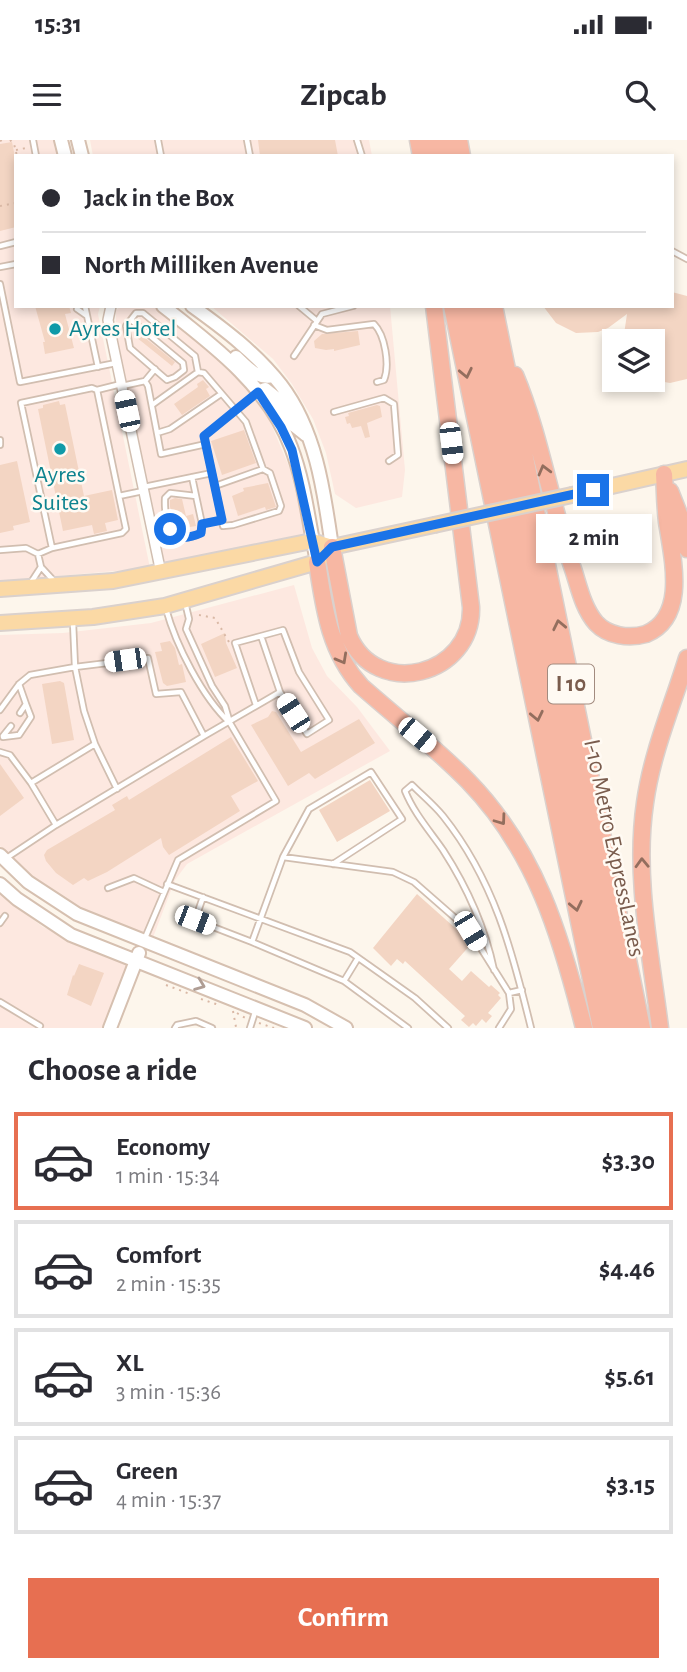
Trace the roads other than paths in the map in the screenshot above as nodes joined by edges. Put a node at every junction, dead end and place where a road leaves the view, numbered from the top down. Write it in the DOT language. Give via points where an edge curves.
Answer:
graph roads {
  1 [pos="0,284"];
  2 [pos="85,308"];
  3 [pos="111,308"];
  4 [pos="166,308"];
  5 [pos="195,308"];
  6 [pos="301,308"];
  7 [pos="345,308"];
  8 [pos="434,308"];
  9 [pos="452,308"];
  10 [pos="467,308"];
  11 [pos="479,308"];
  12 [pos="494,308"];
  13 [pos="77,309"];
  14 [pos="87,317"];
  15 [pos="131,320"];
  16 [pos="315,323"];
  17 [pos="201,336"];
  18 [pos="501,341"];
  19 [pos="294,356"];
  20 [pos="117,363"];
  21 [pos="98,367"];
  22 [pos="155,369"];
  23 [pos="198,372"];
  24 [pos="274,376"];
  25 [pos="145,381"];
  26 [pos="377,382"];
  27 [pos="121,385"];
  28 [pos="97,390"];
  29 [pos="258,392"];
  30 [pos="221,394"];
  31 [pos="152,405"];
  32 [pos="235,411"];
  33 [pos="334,412"];
  34 [pos="157,433"];
  35 [pos="309,438"];
  36 [pos="205,444"];
  37 [pos="389,461"];
  38 [pos="263,469"];
  39 [pos="687,469"];
  40 [pos="212,473"];
  41 [pos="664,474"];
  42 [pos="192,477"];
  43 [pos="215,486"];
  44 [pos="143,489"];
  45 [pos="119,496"];
  46 [pos="196,496"];
  47 [pos="222,520"];
  48 [pos="202,524"];
  49 [pos="312,541"];
  50 [pos="332,547"];
  51 [pos="51,548"];
  52 [pos="687,549"];
  53 [pos="0,550"];
  54 [pos="38,554"];
  55 [pos="317,562"];
  56 [pos="41,567"];
  57 [pos="161,573"];
  58 [pos="57,584"];
  59 [pos="27,587"];
  60 [pos="0,589"];
  61 [pos="185,601"];
  62 [pos="165,606"];
  63 [pos="73,619"];
  64 [pos="1,623"];
  65 [pos="261,636"];
  66 [pos="687,659"];
  67 [pos="75,667"];
  68 [pos="19,684"];
  69 [pos="280,692"];
  70 [pos="26,704"];
  71 [pos="256,705"];
  72 [pos="0,709"];
  73 [pos="20,713"];
  74 [pos="230,723"];
  75 [pos="11,726"];
  76 [pos="1,736"];
  77 [pos="204,736"];
  78 [pos="95,744"];
  79 [pos="0,752"];
  80 [pos="31,783"];
  81 [pos="117,789"];
  82 [pos="56,825"];
  83 [pos="2,857"];
  84 [pos="283,857"];
  85 [pos="333,864"];
  86 [pos="0,884"];
  87 [pos="167,884"];
  88 [pos="108,888"];
  89 [pos="164,892"];
  90 [pos="202,897"];
  91 [pos="5,916"];
  92 [pos="260,919"];
  93 [pos="0,923"];
  94 [pos="143,942"];
  95 [pos="252,942"];
  96 [pos="358,958"];
  97 [pos="136,961"];
  98 [pos="494,970"];
  99 [pos="344,981"];
  100 [pos="522,990"];
  101 [pos="509,993"];
  102 [pos="0,1002"];
  103 [pos="256,1007"];
  104 [pos="40,1026"];
  105 [pos="110,1028"];
  106 [pos="175,1028"];
  107 [pos="212,1028"];
  108 [pos="250,1028"];
  109 [pos="305,1028"];
  110 [pos="346,1028"];
  111 [pos="408,1028"];
  112 [pos="448,1028"];
  113 [pos="499,1028"];
  114 [pos="531,1028"];
  115 [pos="584,1028"];
  116 [pos="601,1028"];
  117 [pos="615,1028"];
  118 [pos="628,1028"];
  119 [pos="642,1028"];
  120 [pos="660,1028"];
  1 -- 21 [label="lane" via="20,382"];
  2 -- 14 [label="lane"];
  3 -- 20 [label="street" via="108,320"];
  4 -- 17 [label="main road"];
  5 -- 24 [label="main road"];
  6 -- 16 [label="lane"];
  7 -- 16 [label="lane" via="322,314"];
  8 -- 50 [label="highway" via="471,607 467,632 458,648 438,666 411,674 388,671 364,658 349,636"];
  9 -- 116 [label="highway, I 10, one-way"];
  10 -- 117 [label="highway, I-10 Metro ExpressLanes"];
  11 -- 118 [label="highway, I-10 Metro ExpressLanes"];
  12 -- 18 [label="highway, I 10"];
  13 -- 14 [label="lane"];
  14 -- 21 [label="lane"];
  15 -- 22 [label="lane" via="126,326 131,348"];
  15 -- 22 [label="lane" via="183,363 184,370 167,380"];
  15 -- 23 [label="lane" via="136,313 143,313 195,356"];
  16 -- 19 [label="lane"];
  16 -- 26 [label="lane" via="327,330 374,324 381,331 387,373"];
  17 -- 24 [label="main road" via="222,343 261,377"];
  17 -- 29 [label="main road"];
  41 -- 18 [label="highway, one-way" via="667,522 680,590 677,604 655,630 638,636 617,635 599,625 584,604 528,406"];
  119 -- 18 [label="highway, I 10, one-way"];
  20 -- 21 [label="lane"];
  20 -- 27 [label="street"];
  22 -- 25 [label="lane"];
  23 -- 30 [label="lane"];
  23 -- 31 [label="lane"];
  24 -- 35 [label="main road"];
  25 -- 27 [label="lane"];
  25 -- 31 [label="lane"];
  27 -- 28 [label="lane"];
  27 -- 44 [label="street"];
  28 -- 45 [label="lane"];
  28 -- 51 [label="lane" via="21,403"];
  29 -- 32 [label="lane"];
  29 -- 35 [label="main road" via="270,392 290,423"];
  29 -- 49 [label="main road" via="292,450"];
  30 -- 32 [label="lane"];
  30 -- 34 [label="lane"];
  31 -- 34 [label="lane"];
  32 -- 36 [label="lane" via="204,436"];
  32 -- 38 [label="lane" via="246,422"];
  33 -- 37 [label="lane" via="390,400 398,456"];
  34 -- 36 [label="lane" via="162,453"];
  35 -- 50 [label="main road" via="323,486"];
  36 -- 40 [label="lane"];
  38 -- 43 [label="lane"];
  38 -- 47 [label="lane" via="270,473 279,511 233,525 223,526"];
  39 -- 41 [label="main road"];
  40 -- 42 [label="lane"];
  40 -- 43 [label="lane"];
  41 -- 50 [label="main road, bridge"];
  41 -- 52 [label="highway"];
  42 -- 44 [label="lane"];
  42 -- 46 [label="lane"];
  43 -- 47 [label="lane"];
  44 -- 45 [label="lane"];
  44 -- 57 [label="street"];
  45 -- 51 [label="lane" via="126,529 122,533"];
  46 -- 48 [label="lane"];
  46 -- 48 [label="lane" via="170,493 164,498 167,516 173,534 181,538 201,533"];
  47 -- 48 [label="lane"];
  49 -- 50 [label="main road"];
  49 -- 55 [label="main road"];
  49 -- 57 [label="main road"];
  50 -- 55 [label="main road"];
  51 -- 54 [label="lane"];
  53 -- 54 [label="lane" via="26,548"];
  54 -- 56 [label="lane"];
  55 -- 61 [label="main road"];
  55 -- 115 [label="highway, one-way" via="332,640 346,668 468,781 507,828 530,866 559,935"];
  56 -- 58 [label="lane"];
  56 -- 59 [label="lane"];
  57 -- 58 [label="main road"];
  58 -- 59 [label="main road"];
  59 -- 60 [label="main road"];
  61 -- 62 [label="main road"];
  61 -- 74 [label="lane" via="186,629"];
  62 -- 63 [label="main road"];
  62 -- 74 [label="lane" via="199,681"];
  63 -- 64 [label="main road"];
  63 -- 67 [label="lane"];
  65 -- 69 [label="lane"];
  65 -- 69 [label="lane" via="282,630 299,672 329,720 307,734"];
  65 -- 71 [label="lane" via="235,643"];
  120 -- 66 [label="highway, one-way" via="642,830 657,744"];
  67 -- 68 [label="lane" via="30,675"];
  67 -- 77 [label="lane" via="148,658 156,694 181,692"];
  67 -- 78 [label="lane"];
  68 -- 70 [label="lane"];
  68 -- 72 [label="lane"];
  69 -- 71 [label="lane"];
  70 -- 73 [label="lane"];
  70 -- 76 [label="lane" via="31,718 19,734"];
  71 -- 74 [label="lane"];
  74 -- 77 [label="lane"];
  74 -- 87 [label="lane" via="276,801 178,860"];
  75 -- 76 [label="lane"];
  77 -- 81 [label="lane"];
  78 -- 80 [label="lane"];
  78 -- 81 [label="lane"];
  79 -- 80 [label="lane" via="10,755"];
  80 -- 82 [label="lane"];
  81 -- 82 [label="lane"];
  82 -- 83 [label="lane"];
  83 -- 94 [label="main road" via="28,882 78,914"];
  84 -- 85 [label="lane"];
  84 -- 85 [label="lane" via="309,809 371,772 402,819"];
  84 -- 92 [label="lane"];
  85 -- 98 [label="lane" via="393,872 414,882 470,931"];
  86 -- 97 [label="main road" via="71,934"];
  87 -- 89 [label="lane"];
  87 -- 90 [label="lane"];
  88 -- 89 [label="lane" via="134,878"];
  89 -- 94 [label="lane"];
  90 -- 92 [label="lane"];
  90 -- 95 [label="lane" via="195,920"];
  91 -- 93 [label="lane"];
  92 -- 95 [label="lane"];
  92 -- 96 [label="lane"];
  94 -- 97 [label="main road"];
  94 -- 110 [label="main road" via="305,1005"];
  95 -- 99 [label="lane"];
  96 -- 99 [label="lane"];
  96 -- 112 [label="lane"];
  97 -- 103 [label="main road, one-way"];
  97 -- 105 [label="main road"];
  98 -- 100 [label="lane" via="471,898 412,808 405,791 412,785 442,815 476,865 500,916"];
  98 -- 101 [label="lane"];
  99 -- 111 [label="lane"];
  100 -- 101 [label="lane"];
  100 -- 114 [label="lane"];
  101 -- 113 [label="lane" via="511,1009"];
  102 -- 104 [label="lane"];
  103 -- 108 [label="lane"];
  103 -- 109 [label="main road"];
  106 -- 107 [label="lane" via="196,1021"];
}
